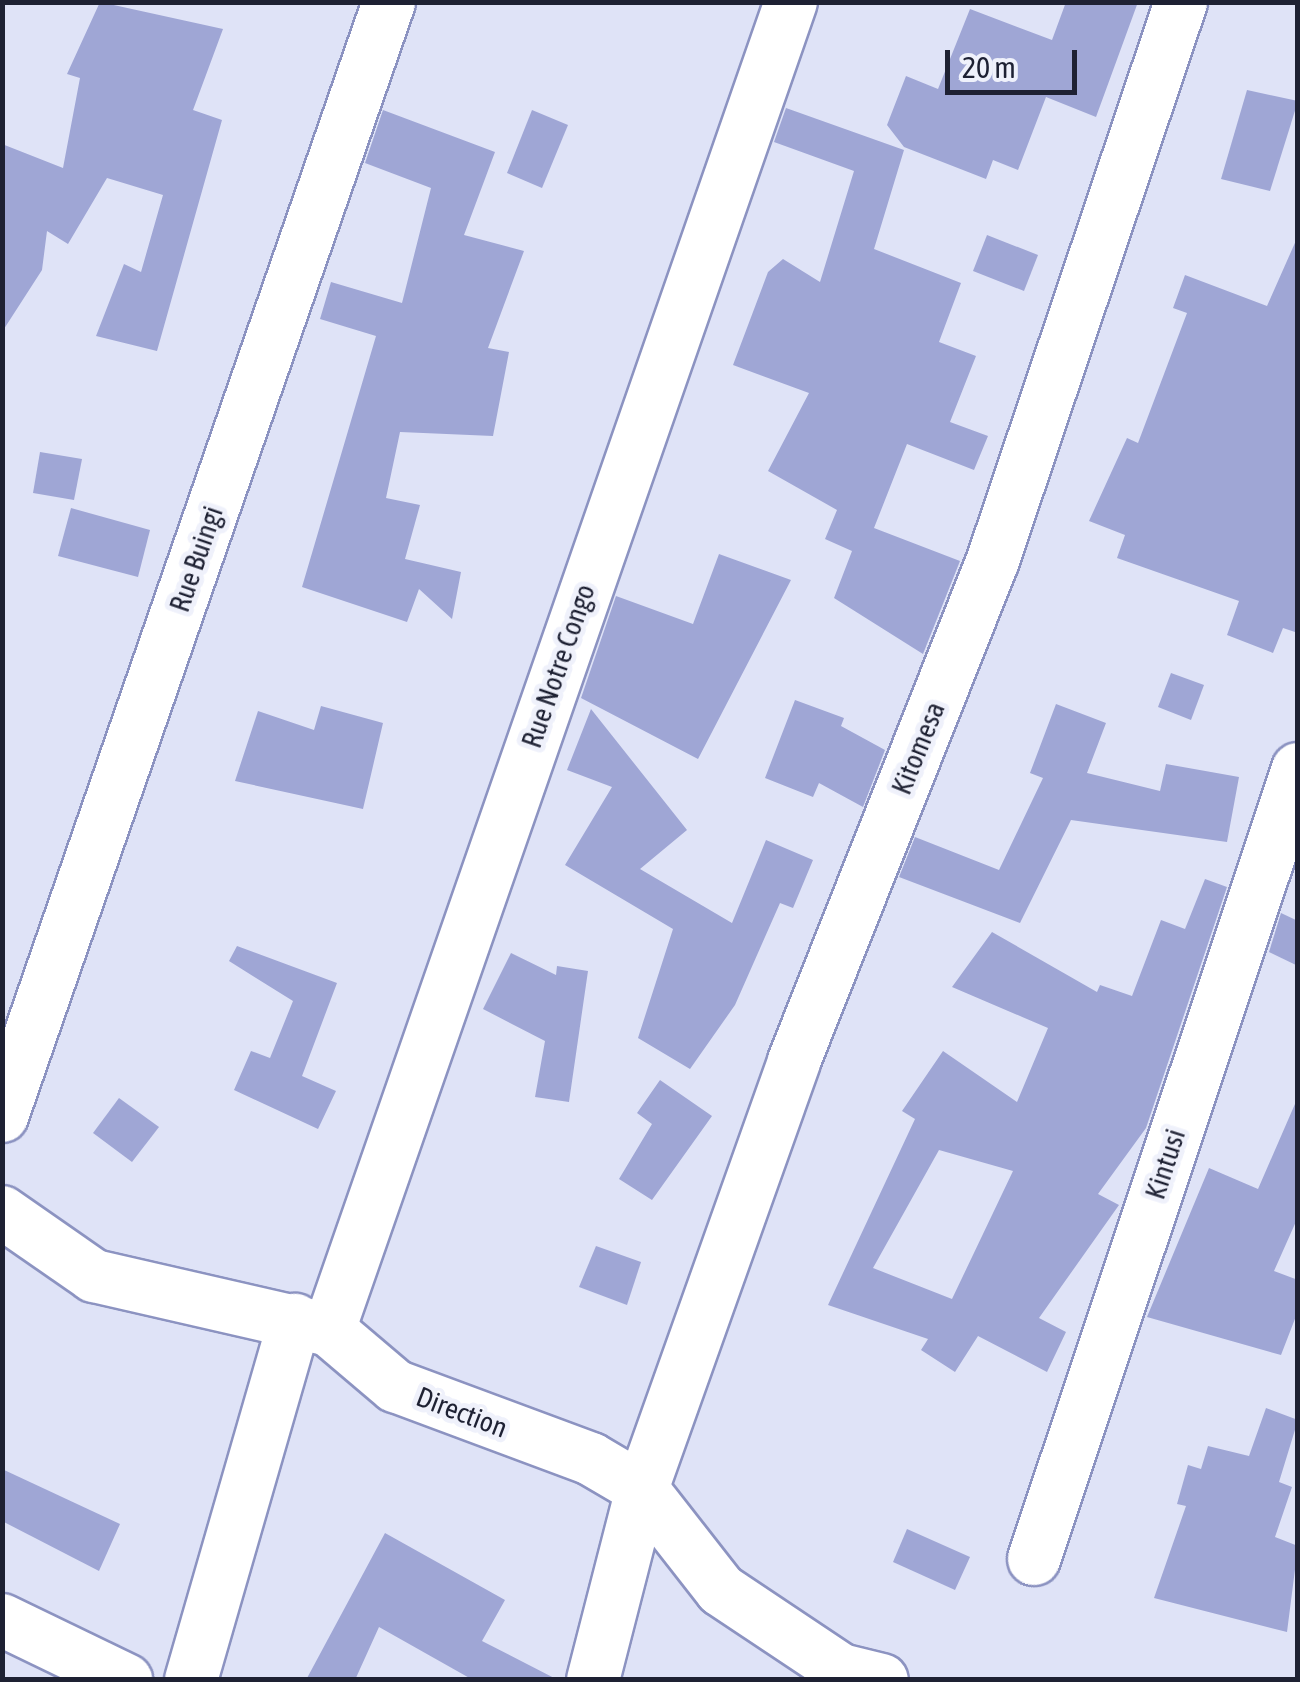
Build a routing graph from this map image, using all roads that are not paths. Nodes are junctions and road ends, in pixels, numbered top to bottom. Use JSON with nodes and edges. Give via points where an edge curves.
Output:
{"nodes":[{"id":1,"x":389,"y":2,"type":"edge"},
{"id":2,"x":791,"y":2,"type":"edge"},
{"id":3,"x":1181,"y":2,"type":"edge"},
{"id":4,"x":1298,"y":769,"type":"edge"},
{"id":5,"x":2,"y":1116,"type":"edge"},
{"id":6,"x":2,"y":1212,"type":"edge"},
{"id":7,"x":312,"y":1325,"type":"junction"},
{"id":8,"x":642,"y":1490,"type":"junction"},
{"id":9,"x":1034,"y":1559,"type":"dead end"},
{"id":10,"x":2,"y":1620,"type":"edge"},
{"id":11,"x":126,"y":1680,"type":"edge"},
{"id":12,"x":191,"y":1680,"type":"edge"},
{"id":13,"x":593,"y":1680,"type":"edge"},
{"id":14,"x":882,"y":1680,"type":"edge"}],
"edges":[{"from":1,"to":5,"type":"street","name":"Rue Buingi"},
{"from":2,"to":7,"type":"street","name":"Rue Notre Congo"},
{"from":3,"to":8,"type":"street","name":"Kitomesa","via":[[994,560],[794,1061]]},
{"from":4,"to":9,"type":"street","name":"Kintusi"},
{"from":6,"to":7,"type":"street","name":"Direction","via":[[94,1276]]},
{"from":7,"to":8,"type":"street","name":"Direction","via":[[395,1386],[591,1459]]},
{"from":7,"to":12,"type":"street","name":"Rue Notre Congo"},
{"from":8,"to":13,"type":"street","name":"Kitomesa"},
{"from":8,"to":14,"type":"street","name":"Direction","via":[[721,1590],[841,1670]]},
{"from":10,"to":11,"type":"street"}]}
